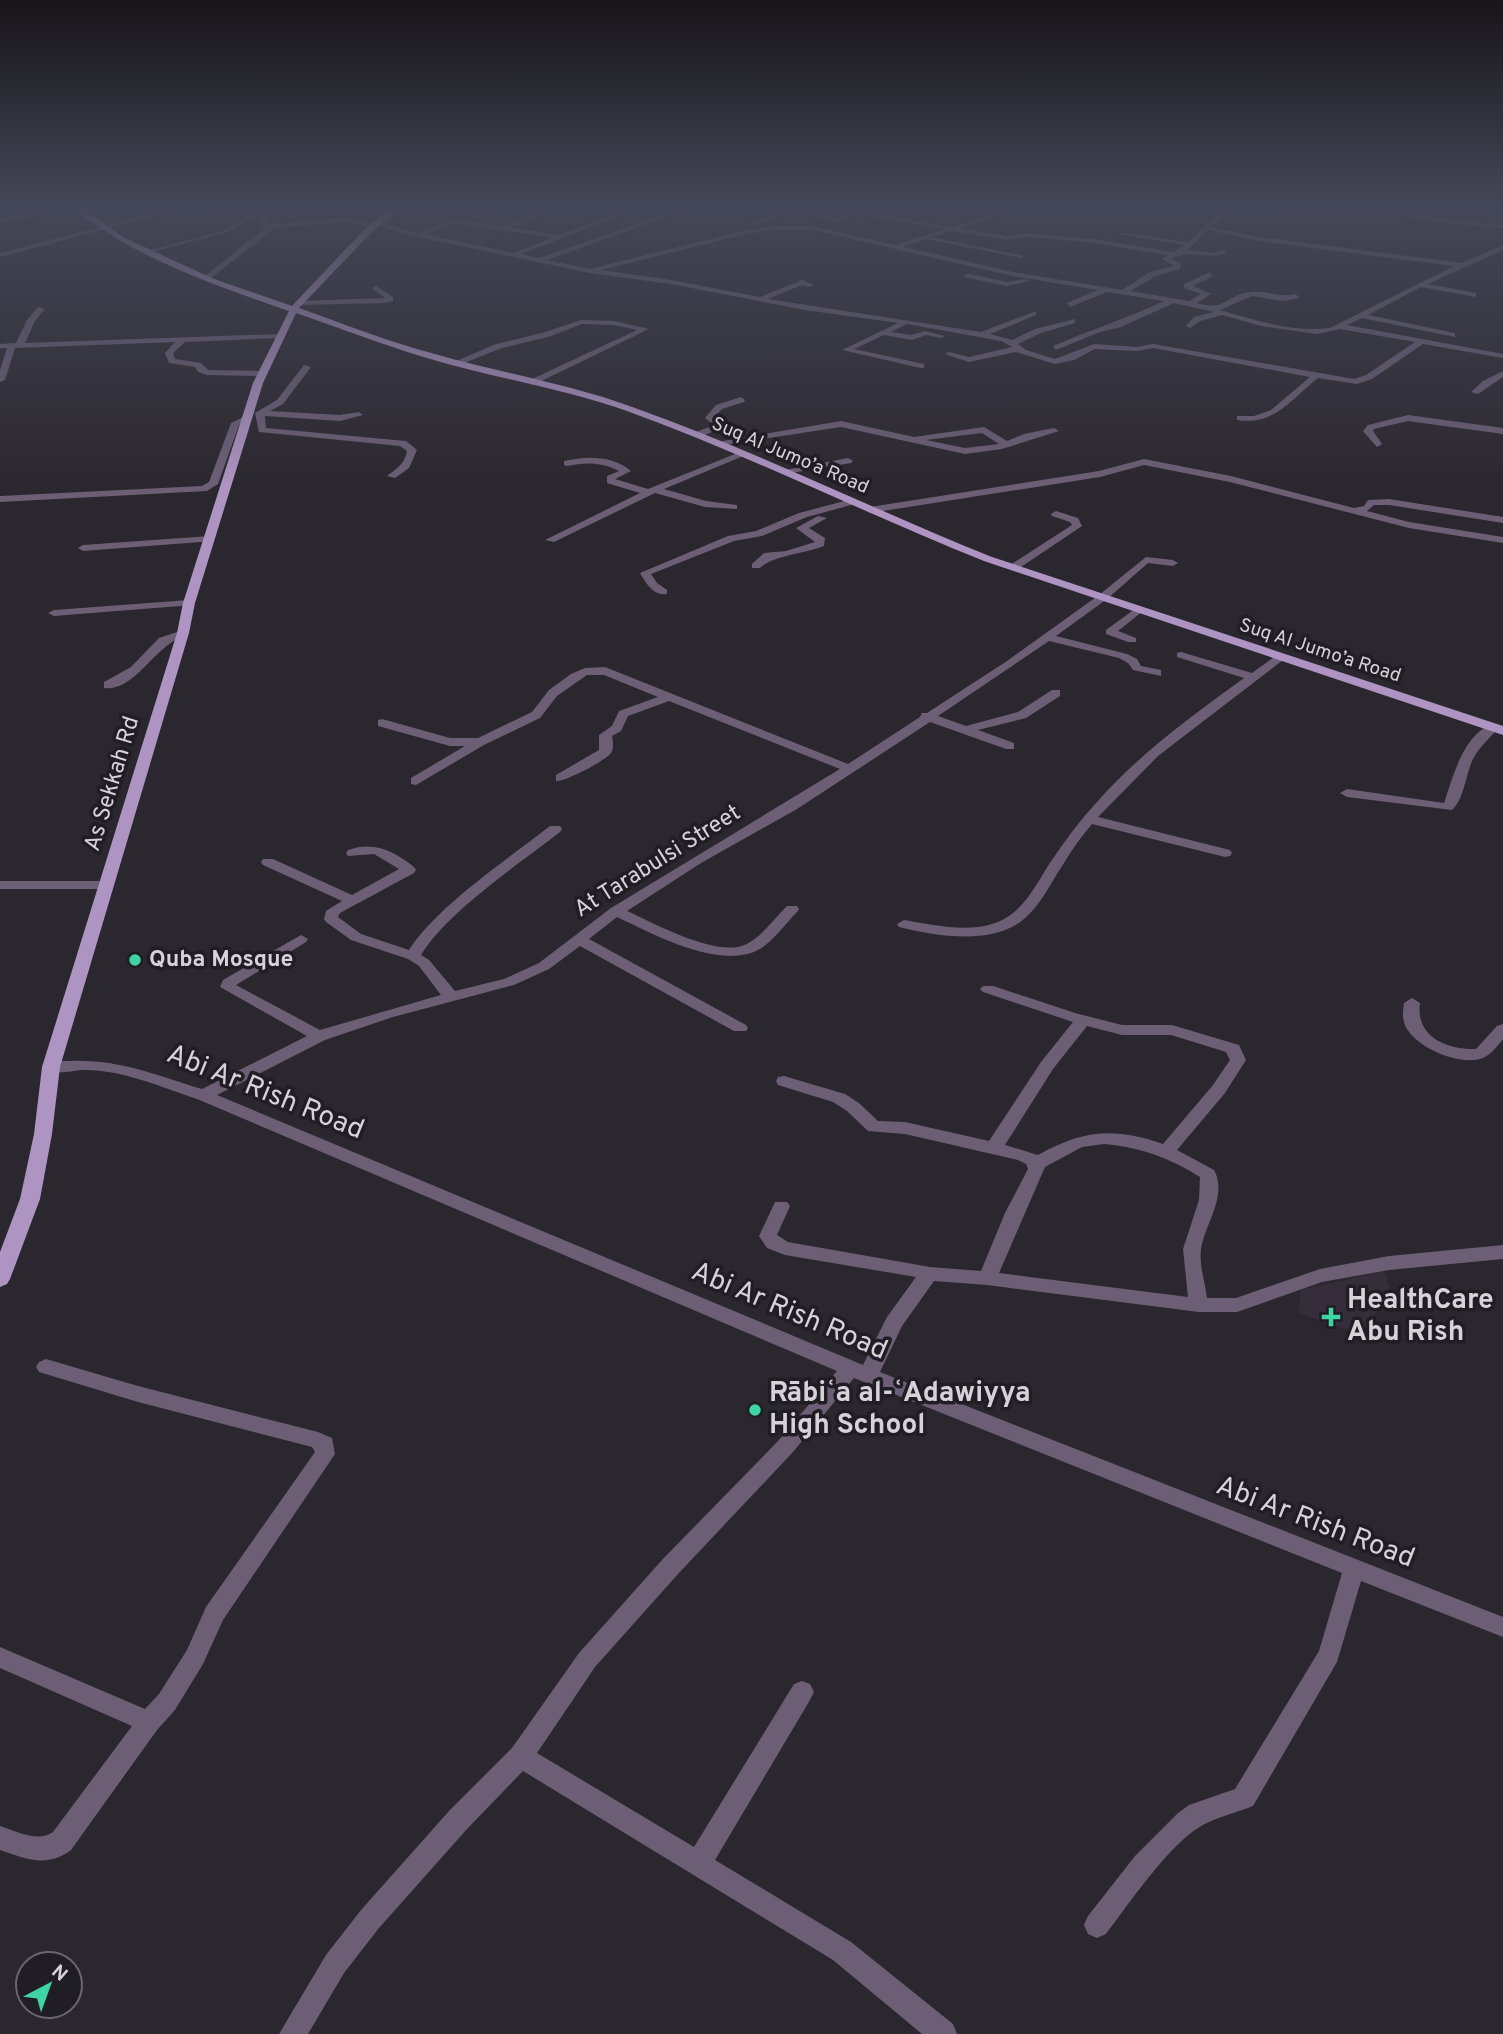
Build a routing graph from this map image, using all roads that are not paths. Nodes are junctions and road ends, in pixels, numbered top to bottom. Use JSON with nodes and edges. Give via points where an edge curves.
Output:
{"nodes":[{"id":1,"x":270,"y":298,"type":"edge"},
{"id":2,"x":305,"y":298,"type":"edge"},
{"id":3,"x":389,"y":298,"type":"edge"},
{"id":4,"x":755,"y":298,"type":"edge"},
{"id":5,"x":1086,"y":298,"type":"edge"},
{"id":6,"x":1162,"y":298,"type":"edge"},
{"id":7,"x":1200,"y":298,"type":"edge"},
{"id":8,"x":1244,"y":298,"type":"edge"},
{"id":9,"x":1394,"y":298,"type":"edge"},
{"id":10,"x":761,"y":299,"type":"joint"},
{"id":11,"x":1173,"y":300,"type":"junction"},
{"id":12,"x":1191,"y":303,"type":"junction"},
{"id":13,"x":1070,"y":305,"type":"dead end"},
{"id":14,"x":297,"y":306,"type":"junction"},
{"id":15,"x":41,"y":309,"type":"dead end"},
{"id":16,"x":1219,"y":311,"type":"junction"},
{"id":17,"x":1034,"y":313,"type":"dead end"},
{"id":18,"x":1359,"y":315,"type":"junction"},
{"id":19,"x":1072,"y":321,"type":"dead end"},
{"id":20,"x":907,"y":323,"type":"junction"},
{"id":21,"x":1190,"y":326,"type":"dead end"},
{"id":22,"x":1337,"y":326,"type":"junction"},
{"id":23,"x":966,"y":331,"type":"junction"},
{"id":24,"x":883,"y":333,"type":"junction"},
{"id":25,"x":983,"y":334,"type":"junction"},
{"id":26,"x":1452,"y":335,"type":"dead end"},
{"id":27,"x":280,"y":336,"type":"junction"},
{"id":28,"x":184,"y":338,"type":"junction"},
{"id":29,"x":1424,"y":340,"type":"junction"},
{"id":30,"x":1013,"y":343,"type":"junction"},
{"id":31,"x":0,"y":346,"type":"edge"},
{"id":32,"x":15,"y":346,"type":"junction"},
{"id":33,"x":1056,"y":348,"type":"dead end"},
{"id":34,"x":1021,"y":350,"type":"junction"},
{"id":35,"x":949,"y":354,"type":"dead end"},
{"id":36,"x":1503,"y":356,"type":"edge"},
{"id":37,"x":456,"y":363,"type":"junction"},
{"id":38,"x":921,"y":366,"type":"dead end"},
{"id":39,"x":307,"y":367,"type":"dead end"},
{"id":40,"x":262,"y":373,"type":"junction"},
{"id":41,"x":1503,"y":374,"type":"edge"},
{"id":42,"x":1316,"y":376,"type":"junction"},
{"id":43,"x":1,"y":380,"type":"edge"},
{"id":44,"x":533,"y":382,"type":"junction"},
{"id":45,"x":1475,"y":392,"type":"dead end"},
{"id":46,"x":741,"y":400,"type":"dead end"},
{"id":47,"x":253,"y":414,"type":"junction"},
{"id":48,"x":359,"y":415,"type":"dead end"},
{"id":49,"x":1240,"y":418,"type":"dead end"},
{"id":50,"x":1054,"y":431,"type":"dead end"},
{"id":51,"x":1503,"y":431,"type":"edge"},
{"id":52,"x":697,"y":435,"type":"junction"},
{"id":53,"x":912,"y":439,"type":"junction"},
{"id":54,"x":716,"y":443,"type":"junction"},
{"id":55,"x":1006,"y":444,"type":"junction"},
{"id":56,"x":1377,"y":444,"type":"dead end"},
{"id":57,"x":743,"y":454,"type":"junction"},
{"id":58,"x":848,"y":461,"type":"dead end"},
{"id":59,"x":567,"y":463,"type":"dead end"},
{"id":60,"x":785,"y":471,"type":"junction"},
{"id":61,"x":392,"y":476,"type":"dead end"},
{"id":62,"x":652,"y":491,"type":"junction"},
{"id":63,"x":0,"y":499,"type":"edge"},
{"id":64,"x":852,"y":502,"type":"junction"},
{"id":65,"x":734,"y":507,"type":"dead end"},
{"id":66,"x":870,"y":510,"type":"junction"},
{"id":67,"x":1357,"y":510,"type":"junction"},
{"id":68,"x":822,"y":512,"type":"junction"},
{"id":69,"x":1056,"y":514,"type":"dead end"},
{"id":70,"x":1503,"y":520,"type":"edge"},
{"id":71,"x":210,"y":539,"type":"junction"},
{"id":72,"x":550,"y":540,"type":"dead end"},
{"id":73,"x":1503,"y":540,"type":"edge"},
{"id":74,"x":83,"y":548,"type":"dead end"},
{"id":75,"x":1173,"y":563,"type":"dead end"},
{"id":76,"x":756,"y":566,"type":"dead end"},
{"id":77,"x":1014,"y":567,"type":"junction"},
{"id":78,"x":663,"y":592,"type":"dead end"},
{"id":79,"x":1103,"y":597,"type":"junction"},
{"id":80,"x":189,"y":603,"type":"junction"},
{"id":81,"x":1139,"y":609,"type":"junction"},
{"id":82,"x":54,"y":613,"type":"dead end"},
{"id":83,"x":183,"y":634,"type":"junction"},
{"id":84,"x":1045,"y":637,"type":"junction"},
{"id":85,"x":1132,"y":640,"type":"dead end"},
{"id":86,"x":1181,"y":655,"type":"dead end"},
{"id":87,"x":1280,"y":657,"type":"junction"},
{"id":88,"x":1157,"y":673,"type":"dead end"},
{"id":89,"x":1253,"y":677,"type":"junction"},
{"id":90,"x":108,"y":685,"type":"dead end"},
{"id":91,"x":1056,"y":693,"type":"dead end"},
{"id":92,"x":668,"y":697,"type":"junction"},
{"id":93,"x":926,"y":716,"type":"junction"},
{"id":94,"x":382,"y":723,"type":"dead end"},
{"id":95,"x":1498,"y":729,"type":"edge"},
{"id":96,"x":966,"y":731,"type":"junction"},
{"id":97,"x":480,"y":742,"type":"junction"},
{"id":98,"x":1010,"y":746,"type":"dead end"},
{"id":99,"x":848,"y":768,"type":"junction"},
{"id":100,"x":561,"y":778,"type":"dead end"},
{"id":101,"x":416,"y":781,"type":"dead end"},
{"id":102,"x":1347,"y":793,"type":"dead end"},
{"id":103,"x":1089,"y":819,"type":"junction"},
{"id":104,"x":555,"y":829,"type":"dead end"},
{"id":105,"x":353,"y":853,"type":"dead end"},
{"id":106,"x":1225,"y":853,"type":"dead end"},
{"id":107,"x":268,"y":862,"type":"dead end"},
{"id":108,"x":0,"y":885,"type":"edge"},
{"id":109,"x":106,"y":885,"type":"junction"},
{"id":110,"x":352,"y":900,"type":"junction"},
{"id":111,"x":792,"y":909,"type":"dead end"},
{"id":112,"x":616,"y":911,"type":"junction"},
{"id":113,"x":904,"y":924,"type":"dead end"},
{"id":114,"x":300,"y":939,"type":"dead end"},
{"id":115,"x":578,"y":939,"type":"junction"},
{"id":116,"x":413,"y":956,"type":"junction"},
{"id":117,"x":988,"y":989,"type":"dead end"},
{"id":118,"x":451,"y":997,"type":"junction"},
{"id":119,"x":1412,"y":1003,"type":"dead end"},
{"id":120,"x":1084,"y":1020,"type":"junction"},
{"id":121,"x":740,"y":1028,"type":"dead end"},
{"id":122,"x":1503,"y":1029,"type":"edge"},
{"id":123,"x":319,"y":1037,"type":"junction"},
{"id":124,"x":51,"y":1067,"type":"junction"},
{"id":125,"x":784,"y":1082,"type":"dead end"},
{"id":126,"x":203,"y":1096,"type":"junction"},
{"id":127,"x":995,"y":1148,"type":"junction"},
{"id":128,"x":1165,"y":1153,"type":"junction"},
{"id":129,"x":1036,"y":1164,"type":"junction"},
{"id":130,"x":781,"y":1206,"type":"dead end"},
{"id":131,"x":1503,"y":1252,"type":"edge"},
{"id":132,"x":930,"y":1274,"type":"junction"},
{"id":133,"x":987,"y":1278,"type":"junction"},
{"id":134,"x":0,"y":1279,"type":"edge"},
{"id":135,"x":1199,"y":1305,"type":"junction"},
{"id":136,"x":46,"y":1367,"type":"dead end"},
{"id":137,"x":860,"y":1373,"type":"junction"},
{"id":138,"x":1354,"y":1568,"type":"junction"},
{"id":139,"x":1503,"y":1628,"type":"edge"},
{"id":140,"x":0,"y":1657,"type":"edge"},
{"id":141,"x":803,"y":1692,"type":"dead end"},
{"id":142,"x":149,"y":1722,"type":"junction"},
{"id":143,"x":521,"y":1756,"type":"junction"},
{"id":144,"x":0,"y":1838,"type":"edge"},
{"id":145,"x":699,"y":1863,"type":"junction"},
{"id":146,"x":1097,"y":1925,"type":"dead end"},
{"id":147,"x":293,"y":2034,"type":"edge"},
{"id":148,"x":943,"y":2034,"type":"edge"}],
"edges":[{"from":1,"to":14,"type":"main road","name":"Suq Al Jumo’a Road"},
{"from":2,"to":14,"type":"main road","name":"As Sekkah Rd"},
{"from":3,"to":14,"type":"street","via":[[385,302]]},
{"from":4,"to":10,"type":"street"},
{"from":5,"to":13,"type":"street"},
{"from":6,"to":11,"type":"street"},
{"from":7,"to":12,"type":"street"},
{"from":8,"to":16,"type":"street"},
{"from":9,"to":18,"type":"street"},
{"from":10,"to":20,"type":"street"},
{"from":11,"to":12,"type":"street"},
{"from":11,"to":33,"type":"street"},
{"from":12,"to":16,"type":"street"},
{"from":14,"to":27,"type":"main road","name":"As Sekkah Rd"},
{"from":14,"to":37,"type":"main road","name":"Suq Al Jumo’a Road"},
{"from":15,"to":32,"type":"street"},
{"from":16,"to":21,"type":"street"},
{"from":16,"to":22,"type":"street","via":[[1251,322],[1307,331]]},
{"from":17,"to":25,"type":"street"},
{"from":18,"to":22,"type":"street"},
{"from":18,"to":26,"type":"street"},
{"from":19,"to":30,"type":"street"},
{"from":20,"to":23,"type":"street"},
{"from":20,"to":24,"type":"street"},
{"from":22,"to":29,"type":"street"},
{"from":23,"to":24,"type":"street","via":[[952,337],[925,333],[912,338]]},
{"from":23,"to":25,"type":"street"},
{"from":24,"to":38,"type":"street","via":[[846,349]]},
{"from":25,"to":30,"type":"street"},
{"from":27,"to":28,"type":"street"},
{"from":27,"to":40,"type":"main road","name":"As Sekkah Rd"},
{"from":28,"to":32,"type":"street"},
{"from":28,"to":40,"type":"street","via":[[169,354],[172,361],[198,365],[206,372]]},
{"from":29,"to":36,"type":"street"},
{"from":29,"to":42,"type":"street","via":[[1363,380]]},
{"from":30,"to":34,"type":"street"},
{"from":31,"to":32,"type":"street"},
{"from":32,"to":43,"type":"street"},
{"from":34,"to":35,"type":"street","via":[[969,359]]},
{"from":34,"to":42,"type":"street","via":[[1055,362],[1094,345],[1153,346]]},
{"from":37,"to":44,"type":"main road","name":"Suq Al Jumo’a Road"},
{"from":37,"to":44,"type":"street","via":[[581,322],[645,329]]},
{"from":39,"to":47,"type":"street","via":[[280,402]]},
{"from":40,"to":47,"type":"main road","name":"As Sekkah Rd"},
{"from":41,"to":45,"type":"street"},
{"from":42,"to":49,"type":"street","via":[[1275,414]]},
{"from":44,"to":52,"type":"main road","name":"Suq Al Jumo’a Road","via":[[596,398]]},
{"from":46,"to":52,"type":"street","via":[[719,407],[709,418],[721,425]]},
{"from":47,"to":48,"type":"street"},
{"from":47,"to":61,"type":"street","via":[[267,432],[403,443],[412,450],[411,459],[403,471]]},
{"from":47,"to":63,"type":"street","via":[[235,423],[213,484],[204,489]]},
{"from":47,"to":71,"type":"main road","name":"As Sekkah Rd"},
{"from":50,"to":55,"type":"street"},
{"from":51,"to":56,"type":"street","via":[[1401,418],[1371,427],[1368,431]]},
{"from":52,"to":54,"type":"main road","name":"Suq Al Jumo’a Road"},
{"from":53,"to":54,"type":"street","via":[[834,424]]},
{"from":53,"to":55,"type":"street","via":[[960,451]]},
{"from":53,"to":55,"type":"street","via":[[984,430]]},
{"from":54,"to":57,"type":"main road","name":"Suq Al Jumo’a Road"},
{"from":57,"to":60,"type":"main road","name":"Suq Al Jumo’a Road"},
{"from":57,"to":62,"type":"street"},
{"from":58,"to":60,"type":"street"},
{"from":59,"to":62,"type":"street","via":[[593,460],[618,466],[626,471],[610,481]]},
{"from":60,"to":64,"type":"main road","name":"Suq Al Jumo’a Road"},
{"from":62,"to":65,"type":"street"},
{"from":62,"to":72,"type":"street"},
{"from":64,"to":66,"type":"main road","name":"Suq Al Jumo’a Road"},
{"from":64,"to":68,"type":"street"},
{"from":66,"to":67,"type":"street","via":[[1144,463],[1203,472]]},
{"from":66,"to":77,"type":"main road","name":"Suq Al Jumo’a Road"},
{"from":67,"to":70,"type":"street","via":[[1371,502],[1389,502]]},
{"from":67,"to":73,"type":"street"},
{"from":68,"to":76,"type":"street","via":[[824,517],[801,528],[821,540],[820,544],[790,554],[768,555]]},
{"from":68,"to":78,"type":"street","via":[[732,538],[645,573]]},
{"from":69,"to":77,"type":"street","via":[[1074,520],[1075,528]]},
{"from":71,"to":74,"type":"street"},
{"from":71,"to":80,"type":"main road","name":"As Sekkah Rd"},
{"from":75,"to":79,"type":"street","name":"At Tarabulsi Street","via":[[1146,560]]},
{"from":77,"to":79,"type":"main road","name":"Suq Al Jumo’a Road"},
{"from":79,"to":81,"type":"main road","name":"Suq Al Jumo’a Road"},
{"from":79,"to":84,"type":"street","name":"At Tarabulsi Street"},
{"from":80,"to":82,"type":"street"},
{"from":80,"to":83,"type":"main road","name":"As Sekkah Rd"},
{"from":81,"to":85,"type":"street","via":[[1110,632]]},
{"from":81,"to":87,"type":"main road","name":"Suq Al Jumo’a Road"},
{"from":83,"to":90,"type":"street","via":[[170,635],[137,668]]},
{"from":83,"to":109,"type":"main road","name":"As Sekkah Rd"},
{"from":84,"to":88,"type":"street","via":[[1123,656],[1137,668]]},
{"from":84,"to":93,"type":"street","name":"At Tarabulsi Street"},
{"from":86,"to":89,"type":"street"},
{"from":87,"to":89,"type":"street"},
{"from":87,"to":95,"type":"main road","name":"Suq Al Jumo’a Road"},
{"from":89,"to":103,"type":"street","via":[[1169,738]]},
{"from":91,"to":96,"type":"street","via":[[1022,715]]},
{"from":92,"to":97,"type":"street","via":[[613,672],[585,672],[562,685],[536,715]]},
{"from":92,"to":99,"type":"street"},
{"from":92,"to":100,"type":"street","via":[[623,714],[617,729],[605,735],[605,752]]},
{"from":93,"to":96,"type":"street"},
{"from":93,"to":99,"type":"street","name":"At Tarabulsi Street"},
{"from":94,"to":97,"type":"street","via":[[450,742]]},
{"from":95,"to":102,"type":"street","via":[[1473,746],[1447,807]]},
{"from":96,"to":98,"type":"street"},
{"from":97,"to":101,"type":"street"},
{"from":99,"to":112,"type":"street","name":"At Tarabulsi Street"},
{"from":103,"to":106,"type":"street"},
{"from":103,"to":113,"type":"street","via":[[1038,891],[1008,924],[960,932]]},
{"from":104,"to":116,"type":"street","via":[[464,900]]},
{"from":105,"to":110,"type":"street","via":[[376,849],[409,870]]},
{"from":107,"to":110,"type":"street"},
{"from":108,"to":109,"type":"street"},
{"from":109,"to":124,"type":"main road","name":"As Sekkah Rd"},
{"from":110,"to":116,"type":"street","via":[[331,914],[331,919],[356,937]]},
{"from":111,"to":112,"type":"street","via":[[753,947],[734,953],[695,944]]},
{"from":112,"to":115,"type":"street","name":"At Tarabulsi Street"},
{"from":114,"to":123,"type":"street","via":[[228,987]]},
{"from":115,"to":118,"type":"street","name":"At Tarabulsi Street","via":[[544,967],[509,982]]},
{"from":115,"to":121,"type":"street"},
{"from":116,"to":118,"type":"street"},
{"from":117,"to":120,"type":"street"},
{"from":118,"to":123,"type":"street","name":"At Tarabulsi Street"},
{"from":119,"to":122,"type":"street","via":[[1410,1023],[1421,1038],[1467,1055],[1480,1054]]},
{"from":120,"to":127,"type":"street","via":[[1045,1067]]},
{"from":120,"to":128,"type":"street","via":[[1122,1030],[1172,1030],[1224,1045],[1238,1054],[1219,1089]]},
{"from":123,"to":126,"type":"street","name":"At Tarabulsi Street"},
{"from":124,"to":126,"type":"street","name":"Abi Ar Rish Road","via":[[117,1068]]},
{"from":124,"to":134,"type":"main road","name":"As Sekkah Rd","via":[[30,1199]]},
{"from":125,"to":127,"type":"street","via":[[839,1098],[874,1127],[905,1128]]},
{"from":126,"to":137,"type":"street","name":"Abi Ar Rish Road"},
{"from":127,"to":129,"type":"street","via":[[1023,1155]]},
{"from":128,"to":129,"type":"street","via":[[1122,1140],[1089,1139]]},
{"from":128,"to":135,"type":"street","via":[[1198,1167],[1211,1180],[1192,1251]]},
{"from":129,"to":133,"type":"street"},
{"from":130,"to":132,"type":"street","via":[[768,1236],[773,1243]]},
{"from":131,"to":135,"type":"street","via":[[1389,1263],[1320,1276],[1237,1305]]},
{"from":132,"to":133,"type":"street"},
{"from":132,"to":137,"type":"street"},
{"from":133,"to":135,"type":"street"},
{"from":136,"to":142,"type":"street","via":[[325,1444],[318,1466],[219,1606],[188,1668]]},
{"from":137,"to":138,"type":"street","name":"Abi Ar Rish Road"},
{"from":137,"to":143,"type":"street","via":[[670,1567],[587,1660]]},
{"from":138,"to":139,"type":"street","name":"Abi Ar Rish Road"},
{"from":138,"to":146,"type":"street","via":[[1329,1655],[1244,1798],[1196,1815],[1162,1847]]},
{"from":140,"to":142,"type":"street"},
{"from":141,"to":145,"type":"street"},
{"from":142,"to":144,"type":"street","via":[[54,1849],[46,1851]]},
{"from":143,"to":145,"type":"street"},
{"from":143,"to":147,"type":"street","via":[[370,1919],[335,1964]]},
{"from":145,"to":148,"type":"street","via":[[842,1951]]}]}
